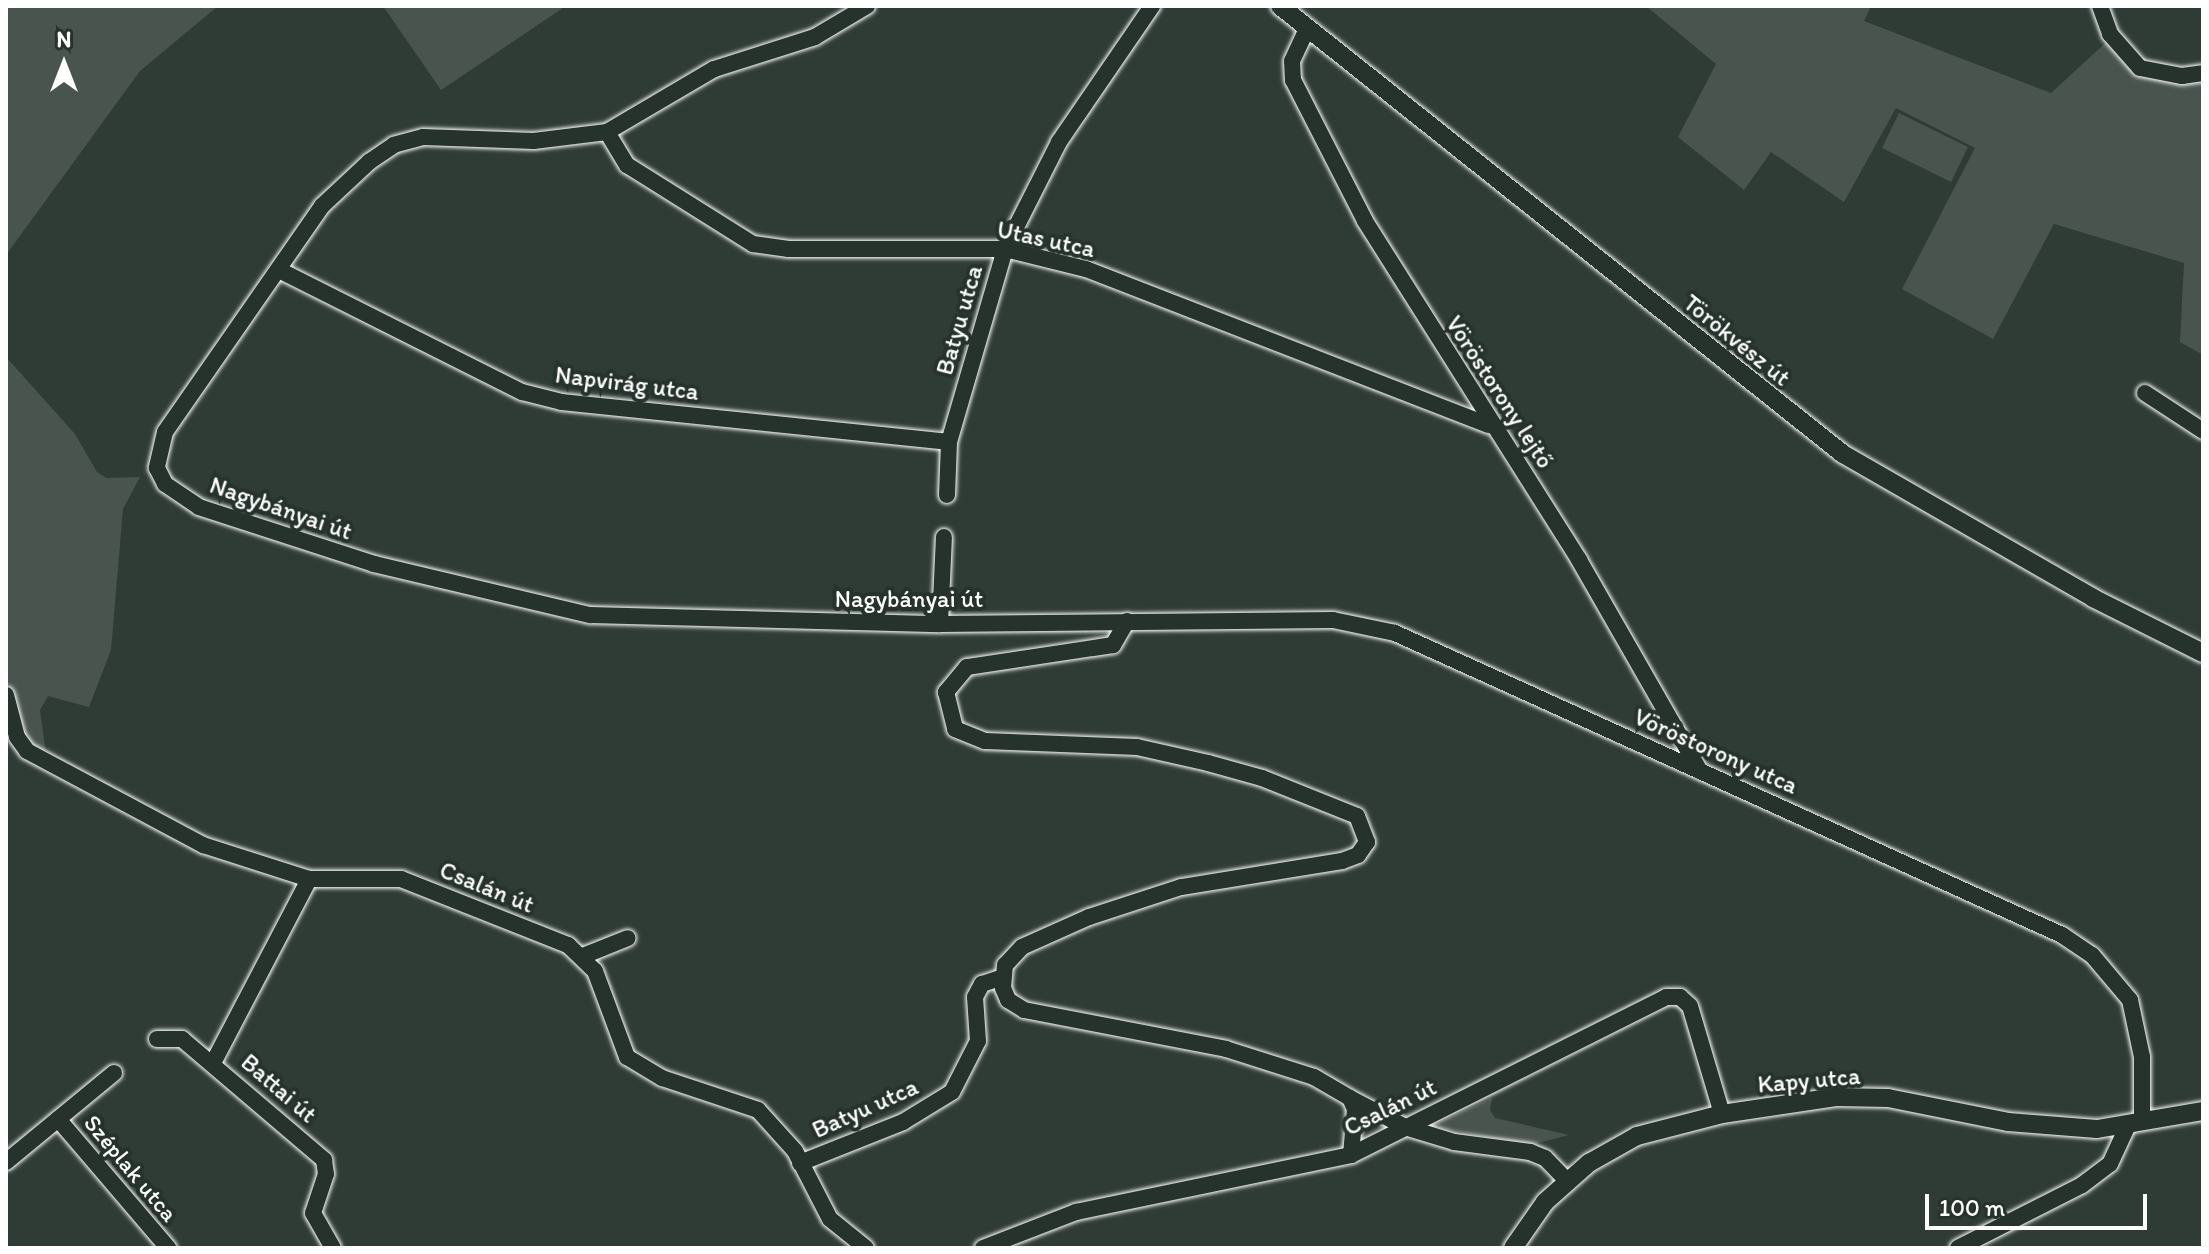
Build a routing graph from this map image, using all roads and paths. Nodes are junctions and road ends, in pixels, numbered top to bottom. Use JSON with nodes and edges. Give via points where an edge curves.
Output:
{"nodes":[{"id":1,"x":867,"y":6,"type":"edge"},
{"id":2,"x":1152,"y":6,"type":"edge"},
{"id":3,"x":1280,"y":6,"type":"edge"},
{"id":4,"x":2100,"y":6,"type":"edge"},
{"id":5,"x":1306,"y":31,"type":"junction"},
{"id":6,"x":2203,"y":73,"type":"edge"},
{"id":7,"x":607,"y":132,"type":"junction"},
{"id":8,"x":1005,"y":249,"type":"junction"},
{"id":9,"x":279,"y":270,"type":"junction"},
{"id":10,"x":2145,"y":393,"type":"dead end"},
{"id":11,"x":1489,"y":425,"type":"junction"},
{"id":12,"x":2203,"y":431,"type":"edge"},
{"id":13,"x":949,"y":442,"type":"junction"},
{"id":14,"x":947,"y":495,"type":"dead end"},
{"id":15,"x":944,"y":537,"type":"dead end"},
{"id":16,"x":1127,"y":621,"type":"junction"},
{"id":17,"x":940,"y":624,"type":"junction"},
{"id":18,"x":2203,"y":653,"type":"edge"},
{"id":19,"x":6,"y":695,"type":"edge"},
{"id":20,"x":1700,"y":771,"type":"junction"},
{"id":21,"x":309,"y":879,"type":"junction"},
{"id":22,"x":628,"y":938,"type":"dead end"},
{"id":23,"x":583,"y":956,"type":"junction"},
{"id":24,"x":1003,"y":977,"type":"junction"},
{"id":25,"x":157,"y":1039,"type":"dead end"},
{"id":26,"x":213,"y":1063,"type":"junction"},
{"id":27,"x":114,"y":1073,"type":"dead end"},
{"id":28,"x":1350,"y":1098,"type":"junction"},
{"id":29,"x":2203,"y":1111,"type":"edge"},
{"id":30,"x":1722,"y":1114,"type":"junction"},
{"id":31,"x":58,"y":1119,"type":"junction"},
{"id":32,"x":2135,"y":1124,"type":"junction"},
{"id":33,"x":1405,"y":1127,"type":"junction"},
{"id":34,"x":1351,"y":1155,"type":"junction"},
{"id":35,"x":6,"y":1162,"type":"edge"},
{"id":36,"x":800,"y":1163,"type":"junction"},
{"id":37,"x":1567,"y":1181,"type":"junction"},
{"id":38,"x":168,"y":1248,"type":"edge"},
{"id":39,"x":333,"y":1248,"type":"edge"},
{"id":40,"x":866,"y":1248,"type":"edge"},
{"id":41,"x":983,"y":1248,"type":"edge"},
{"id":42,"x":1513,"y":1248,"type":"edge"},
{"id":43,"x":1958,"y":1248,"type":"edge"}],
"edges":[{"from":1,"to":7,"type":"street","name":"Nagybányai út","via":[[815,37],[714,69]]},
{"from":2,"to":8,"type":"street","name":"Batyu utca","via":[[1059,142]]},
{"from":3,"to":5,"type":"street","name":"Törökvész út"},
{"from":4,"to":6,"type":"street","via":[[2112,37],[2140,68],[2182,76]]},
{"from":5,"to":11,"type":"street","name":"Vöröstorony lejtő","via":[[1292,61],[1293,80],[1365,221]]},
{"from":5,"to":18,"type":"street","name":"Törökvész út","via":[[1843,454],[2093,598]]},
{"from":7,"to":8,"type":"street","name":"Utas utca","via":[[627,165],[753,244],[789,249]]},
{"from":7,"to":9,"type":"street","name":"Nagybányai út","via":[[534,141],[423,137],[394,145],[345,181]]},
{"from":8,"to":11,"type":"street","name":"Utas utca","via":[[1086,269]]},
{"from":8,"to":13,"type":"street","name":"Batyu utca"},
{"from":9,"to":13,"type":"street","name":"Napvirág utca","via":[[522,392],[562,402]]},
{"from":9,"to":17,"type":"street","name":"Nagybányai út","via":[[165,432],[157,468],[180,497],[374,564],[559,611],[626,619]]},
{"from":10,"to":12,"type":"street"},
{"from":11,"to":20,"type":"street","name":"Vöröstorony lejtő","via":[[1579,560]]},
{"from":13,"to":14,"type":"street","name":"Batyu utca"},
{"from":15,"to":17,"type":"street"},
{"from":16,"to":17,"type":"street","name":"Nagybányai út"},
{"from":16,"to":20,"type":"street","name":"Vöröstorony utca","via":[[1361,623],[1437,648]]},
{"from":16,"to":24,"type":"street","via":[[1113,645],[967,667],[946,692],[955,729],[985,741],[1137,747],[1208,763],[1357,816],[1367,842],[1358,855],[1342,861],[1195,884],[1089,917],[1022,947],[1005,965]]},
{"from":19,"to":21,"type":"street","name":"Csalán út","via":[[17,737],[27,751],[61,773],[203,845]]},
{"from":20,"to":32,"type":"street","name":"Vöröstorony utca","via":[[2007,906],[2092,955],[2130,1000],[2138,1023]]},
{"from":21,"to":23,"type":"street","name":"Csalán út","via":[[401,879],[556,940]]},
{"from":21,"to":26,"type":"street","name":"Battai út"},
{"from":22,"to":23,"type":"street"},
{"from":23,"to":36,"type":"street","via":[[595,971],[627,1057],[662,1078],[758,1110],[777,1127]]},
{"from":24,"to":28,"type":"street","via":[[1016,1008],[1226,1049],[1314,1077]]},
{"from":24,"to":36,"type":"street","name":"Batyu utca","via":[[982,984],[975,997],[978,1041],[952,1092],[903,1122]]},
{"from":25,"to":26,"type":"street","via":[[182,1039]]},
{"from":26,"to":39,"type":"street","name":"Battai út","via":[[324,1160],[326,1174],[313,1213]]},
{"from":27,"to":31,"type":"street"},
{"from":28,"to":33,"type":"street"},
{"from":28,"to":34,"type":"street","via":[[1357,1122]]},
{"from":29,"to":32,"type":"street","name":"Kapy utca"},
{"from":30,"to":32,"type":"street","name":"Kapy utca","via":[[1836,1097],[1888,1098],[2069,1129]]},
{"from":30,"to":33,"type":"street","name":"Csalán út","via":[[1690,1006],[1680,997],[1666,997]]},
{"from":30,"to":37,"type":"street","name":"Kapy utca","via":[[1637,1136]]},
{"from":31,"to":35,"type":"street"},
{"from":31,"to":38,"type":"street","name":"Széplak utca"},
{"from":32,"to":43,"type":"street","via":[[2110,1164],[2082,1185]]},
{"from":33,"to":34,"type":"street","name":"Csalán út"},
{"from":33,"to":37,"type":"street","via":[[1454,1142],[1530,1152],[1545,1158]]},
{"from":34,"to":41,"type":"street","name":"Csalán út","via":[[1076,1212]]},
{"from":36,"to":40,"type":"street","via":[[830,1219]]},
{"from":37,"to":42,"type":"street","name":"Kapy utca"}]}
